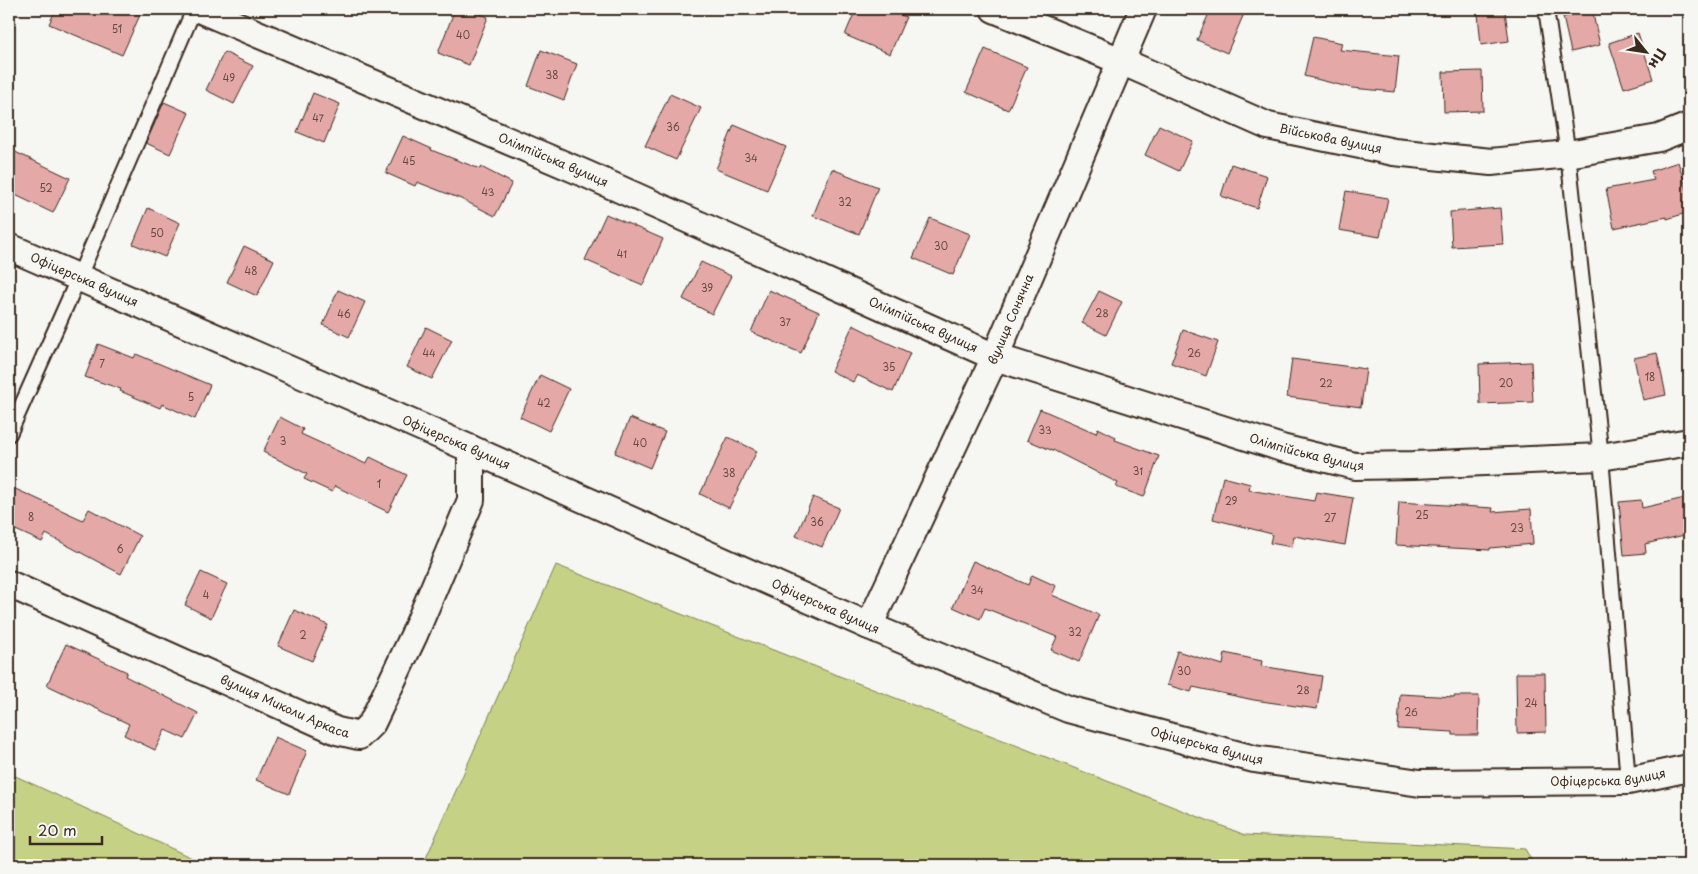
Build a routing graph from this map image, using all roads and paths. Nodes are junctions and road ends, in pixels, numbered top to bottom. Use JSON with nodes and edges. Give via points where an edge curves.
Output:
{"nodes":[{"id":1,"x":194,"y":9,"type":"edge"},
{"id":2,"x":200,"y":9,"type":"edge"},
{"id":3,"x":994,"y":9,"type":"edge"},
{"id":4,"x":1143,"y":9,"type":"edge"},
{"id":5,"x":1546,"y":9,"type":"edge"},
{"id":6,"x":1121,"y":61,"type":"junction"},
{"id":7,"x":1689,"y":126,"type":"edge"},
{"id":8,"x":1568,"y":154,"type":"junction"},
{"id":9,"x":9,"y":247,"type":"edge"},
{"id":10,"x":78,"y":279,"type":"junction"},
{"id":11,"x":995,"y":357,"type":"junction"},
{"id":12,"x":9,"y":434,"type":"edge"},
{"id":13,"x":1689,"y":442,"type":"edge"},
{"id":14,"x":471,"y":449,"type":"junction"},
{"id":15,"x":1601,"y":457,"type":"junction"},
{"id":16,"x":9,"y":584,"type":"edge"},
{"id":17,"x":870,"y":626,"type":"junction"},
{"id":18,"x":1689,"y":768,"type":"edge"},
{"id":19,"x":1628,"y":780,"type":"junction"}],
"edges":[{"from":1,"to":10,"type":"lane"},
{"from":2,"to":11,"type":"street","name":"Олімпійська вулиця","via":[[586,174]]},
{"from":3,"to":6,"type":"street","name":"Військова вулиця"},
{"from":4,"to":6,"type":"street","name":"вулиця Сонячна"},
{"from":5,"to":8,"type":"lane"},
{"from":6,"to":8,"type":"street","name":"Військова вулиця","via":[[1268,126],[1394,152],[1491,162]]},
{"from":6,"to":11,"type":"street","name":"вулиця Сонячна"},
{"from":7,"to":8,"type":"street","name":"Військова вулиця","via":[[1659,138]]},
{"from":8,"to":15,"type":"lane"},
{"from":9,"to":10,"type":"street","name":"Офіцерська вулиця"},
{"from":10,"to":12,"type":"lane"},
{"from":10,"to":14,"type":"street","name":"Офіцерська вулиця"},
{"from":11,"to":15,"type":"street","name":"Олімпійська вулиця","via":[[1282,448],[1355,466]]},
{"from":11,"to":17,"type":"street","name":"вулиця Сонячна"},
{"from":13,"to":15,"type":"street","name":"Олімпійська вулиця"},
{"from":14,"to":16,"type":"street","name":"вулиця Миколи Аркаса","via":[[471,500],[410,644],[372,723],[359,736],[337,731]]},
{"from":14,"to":17,"type":"street","name":"Офіцерська вулиця"},
{"from":15,"to":19,"type":"lane"},
{"from":17,"to":19,"type":"street","name":"Офіцерська вулиця","via":[[1068,708],[1254,759],[1420,783]]},
{"from":18,"to":19,"type":"street","name":"Офіцерська вулиця"}]}
